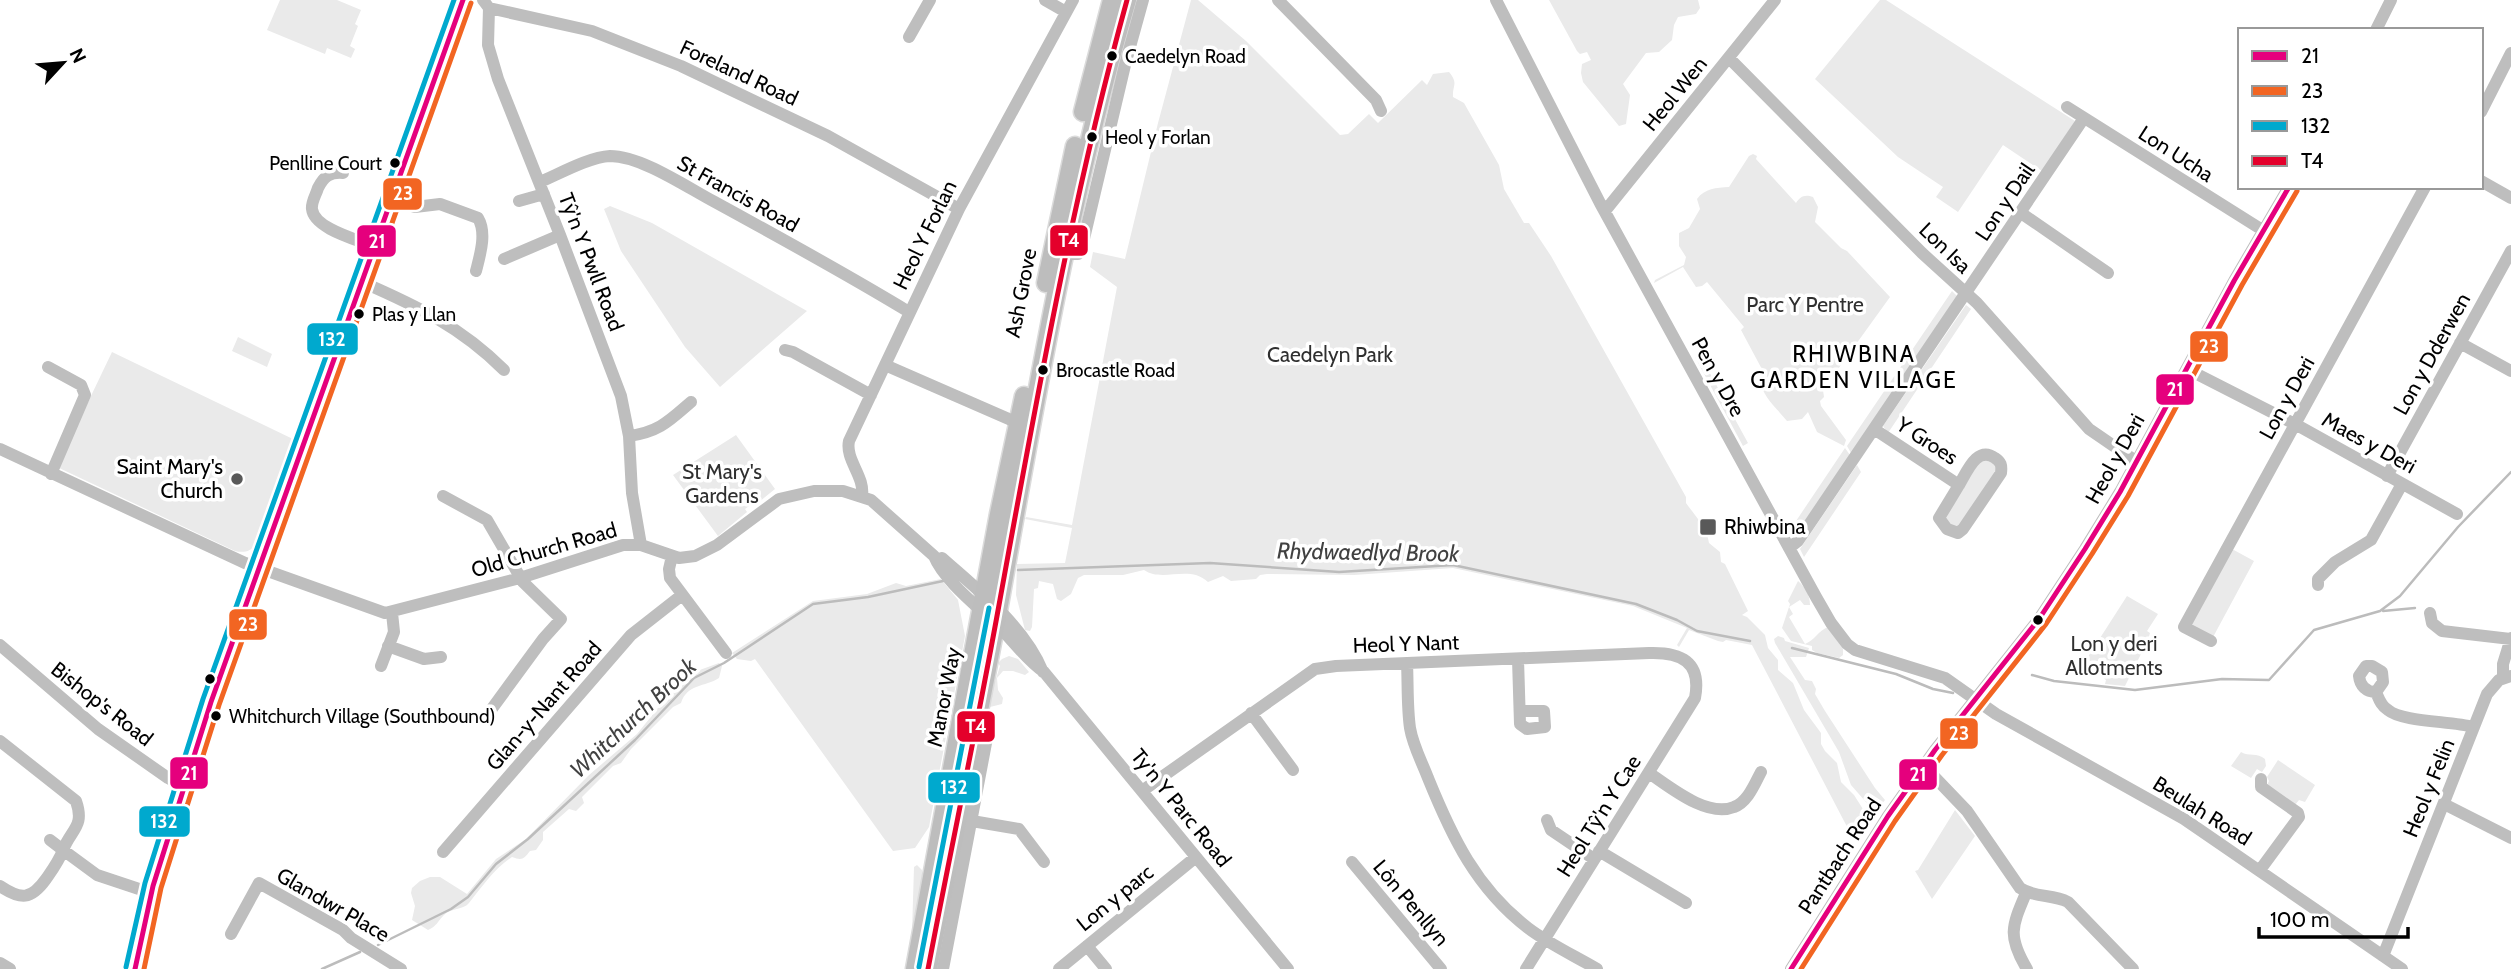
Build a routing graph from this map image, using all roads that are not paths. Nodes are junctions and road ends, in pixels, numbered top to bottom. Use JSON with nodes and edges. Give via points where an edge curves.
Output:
{"nodes":[{"id":1,"x":463,"y":0,"type":"edge"},
{"id":2,"x":929,"y":0,"type":"edge"},
{"id":3,"x":1045,"y":0,"type":"edge"},
{"id":4,"x":1073,"y":0,"type":"edge"},
{"id":5,"x":1112,"y":0,"type":"edge"},
{"id":6,"x":1127,"y":0,"type":"edge"},
{"id":7,"x":1143,"y":0,"type":"edge"},
{"id":8,"x":1278,"y":0,"type":"edge"},
{"id":9,"x":1496,"y":0,"type":"edge"},
{"id":10,"x":1775,"y":0,"type":"edge"},
{"id":11,"x":2391,"y":0,"type":"edge"},
{"id":12,"x":486,"y":4,"type":"edge"},
{"id":13,"x":1066,"y":12,"type":"junction"},
{"id":14,"x":2377,"y":28,"type":"edge"},
{"id":15,"x":909,"y":37,"type":"dead end"},
{"id":16,"x":2511,"y":53,"type":"edge"},
{"id":17,"x":1729,"y":58,"type":"junction"},
{"id":18,"x":2067,"y":107,"type":"dead end"},
{"id":19,"x":2483,"y":108,"type":"edge"},
{"id":20,"x":1381,"y":111,"type":"dead end"},
{"id":21,"x":2084,"y":118,"type":"junction"},
{"id":22,"x":344,"y":173,"type":"dead end"},
{"id":23,"x":2483,"y":182,"type":"edge"},
{"id":24,"x":542,"y":188,"type":"junction"},
{"id":25,"x":2289,"y":189,"type":"edge"},
{"id":26,"x":2424,"y":189,"type":"edge"},
{"id":27,"x":2511,"y":198,"type":"edge"},
{"id":28,"x":392,"y":200,"type":"junction"},
{"id":29,"x":519,"y":201,"type":"dead end"},
{"id":30,"x":959,"y":209,"type":"junction"},
{"id":31,"x":1605,"y":211,"type":"junction"},
{"id":32,"x":2021,"y":213,"type":"junction"},
{"id":33,"x":2264,"y":231,"type":"junction"},
{"id":34,"x":561,"y":235,"type":"junction"},
{"id":35,"x":375,"y":247,"type":"junction"},
{"id":36,"x":2511,"y":251,"type":"edge"},
{"id":37,"x":1065,"y":254,"type":"junction"},
{"id":38,"x":504,"y":259,"type":"dead end"},
{"id":39,"x":476,"y":271,"type":"dead end"},
{"id":40,"x":2108,"y":273,"type":"dead end"},
{"id":41,"x":362,"y":282,"type":"junction"},
{"id":42,"x":1966,"y":294,"type":"junction"},
{"id":43,"x":909,"y":312,"type":"junction"},
{"id":44,"x":2460,"y":343,"type":"junction"},
{"id":45,"x":785,"y":350,"type":"dead end"},
{"id":46,"x":885,"y":365,"type":"junction"},
{"id":47,"x":48,"y":367,"type":"dead end"},
{"id":48,"x":2187,"y":369,"type":"junction"},
{"id":49,"x":504,"y":370,"type":"dead end"},
{"id":50,"x":2511,"y":371,"type":"edge"},
{"id":51,"x":871,"y":395,"type":"junction"},
{"id":52,"x":691,"y":402,"type":"dead end"},
{"id":53,"x":1018,"y":423,"type":"junction"},
{"id":54,"x":2295,"y":425,"type":"junction"},
{"id":55,"x":1874,"y":429,"type":"junction"},
{"id":56,"x":629,"y":436,"type":"junction"},
{"id":57,"x":0,"y":449,"type":"edge"},
{"id":58,"x":2137,"y":462,"type":"junction"},
{"id":59,"x":51,"y":474,"type":"junction"},
{"id":60,"x":2387,"y":476,"type":"junction"},
{"id":61,"x":2402,"y":484,"type":"junction"},
{"id":62,"x":1959,"y":485,"type":"junction"},
{"id":63,"x":443,"y":496,"type":"dead end"},
{"id":64,"x":862,"y":496,"type":"junction"},
{"id":65,"x":2457,"y":514,"type":"dead end"},
{"id":66,"x":641,"y":545,"type":"junction"},
{"id":67,"x":1789,"y":548,"type":"junction"},
{"id":68,"x":672,"y":556,"type":"junction"},
{"id":69,"x":258,"y":568,"type":"junction"},
{"id":70,"x":520,"y":578,"type":"junction"},
{"id":71,"x":2318,"y":585,"type":"dead end"},
{"id":72,"x":682,"y":595,"type":"junction"},
{"id":73,"x":990,"y":611,"type":"junction"},
{"id":74,"x":391,"y":613,"type":"junction"},
{"id":75,"x":2430,"y":613,"type":"dead end"},
{"id":76,"x":2511,"y":638,"type":"edge"},
{"id":77,"x":2211,"y":641,"type":"dead end"},
{"id":78,"x":0,"y":645,"type":"edge"},
{"id":79,"x":388,"y":646,"type":"junction"},
{"id":80,"x":726,"y":653,"type":"dead end"},
{"id":81,"x":441,"y":657,"type":"dead end"},
{"id":82,"x":1518,"y":659,"type":"junction"},
{"id":83,"x":1407,"y":663,"type":"junction"},
{"id":84,"x":381,"y":666,"type":"dead end"},
{"id":85,"x":2507,"y":677,"type":"edge"},
{"id":86,"x":1696,"y":681,"type":"joint"},
{"id":87,"x":2376,"y":692,"type":"dead end"},
{"id":88,"x":1974,"y":698,"type":"junction"},
{"id":89,"x":1520,"y":711,"type":"dead end"},
{"id":90,"x":1251,"y":713,"type":"junction"},
{"id":91,"x":488,"y":714,"type":"dead end"},
{"id":92,"x":991,"y":717,"type":"dead end"},
{"id":93,"x":2473,"y":727,"type":"junction"},
{"id":94,"x":0,"y":741,"type":"edge"},
{"id":95,"x":1924,"y":766,"type":"junction"},
{"id":96,"x":1293,"y":771,"type":"dead end"},
{"id":97,"x":1761,"y":772,"type":"dead end"},
{"id":98,"x":1648,"y":773,"type":"junction"},
{"id":99,"x":2260,"y":779,"type":"dead end"},
{"id":100,"x":184,"y":787,"type":"junction"},
{"id":101,"x":1142,"y":791,"type":"junction"},
{"id":102,"x":2444,"y":804,"type":"junction"},
{"id":103,"x":1548,"y":820,"type":"dead end"},
{"id":104,"x":972,"y":821,"type":"junction"},
{"id":105,"x":2511,"y":838,"type":"edge"},
{"id":106,"x":50,"y":840,"type":"dead end"},
{"id":107,"x":63,"y":850,"type":"junction"},
{"id":108,"x":443,"y":852,"type":"dead end"},
{"id":109,"x":1597,"y":855,"type":"junction"},
{"id":110,"x":1196,"y":858,"type":"junction"},
{"id":111,"x":1044,"y":862,"type":"dead end"},
{"id":112,"x":1352,"y":862,"type":"dead end"},
{"id":113,"x":2260,"y":870,"type":"junction"},
{"id":114,"x":0,"y":886,"type":"edge"},
{"id":115,"x":151,"y":893,"type":"junction"},
{"id":116,"x":2026,"y":893,"type":"junction"},
{"id":117,"x":1686,"y":903,"type":"dead end"},
{"id":118,"x":231,"y":934,"type":"dead end"},
{"id":119,"x":1544,"y":938,"type":"junction"},
{"id":120,"x":1087,"y":946,"type":"junction"},
{"id":121,"x":2383,"y":956,"type":"junction"},
{"id":122,"x":0,"y":963,"type":"edge"},
{"id":123,"x":9,"y":969,"type":"edge"},
{"id":124,"x":135,"y":969,"type":"edge"},
{"id":125,"x":401,"y":969,"type":"edge"},
{"id":126,"x":915,"y":969,"type":"edge"},
{"id":127,"x":928,"y":969,"type":"edge"},
{"id":128,"x":943,"y":969,"type":"edge"},
{"id":129,"x":1059,"y":969,"type":"edge"},
{"id":130,"x":1106,"y":969,"type":"edge"},
{"id":131,"x":1288,"y":969,"type":"edge"},
{"id":132,"x":1441,"y":969,"type":"edge"},
{"id":133,"x":1526,"y":969,"type":"edge"},
{"id":134,"x":1597,"y":969,"type":"edge"},
{"id":135,"x":1791,"y":969,"type":"edge"},
{"id":136,"x":2027,"y":969,"type":"edge"},
{"id":137,"x":2133,"y":969,"type":"edge"},
{"id":138,"x":2402,"y":969,"type":"edge"}],
"edges":[{"from":1,"to":28,"type":"street"},
{"from":2,"to":15,"type":"street"},
{"from":3,"to":13,"type":"street"},
{"from":4,"to":13,"type":"street","name":"Heol Y Forlan"},
{"from":5,"to":53,"type":"highway","name":"Ash Grove","via":[[1064,193]]},
{"from":6,"to":37,"type":"highway","name":"Ash Grove","via":[[1090,134]]},
{"from":7,"to":37,"type":"street","name":"Ash Grove","via":[[1082,247],[1078,254]]},
{"from":8,"to":20,"type":"street","via":[[1376,100]]},
{"from":9,"to":31,"type":"street","name":"Pen y Dre"},
{"from":10,"to":17,"type":"street","name":"Heol Wen"},
{"from":11,"to":14,"type":"street"},
{"from":12,"to":24,"type":"street","name":"Tŷ'n Y Pwll Road","via":[[493,65]]},
{"from":12,"to":30,"type":"street","name":"Foreland Road","via":[[592,31],[668,60],[828,136]]},
{"from":13,"to":30,"type":"street","name":"Heol Y Forlan"},
{"from":16,"to":19,"type":"street"},
{"from":17,"to":31,"type":"street","name":"Heol Wen"},
{"from":17,"to":42,"type":"street","name":"Lon Isa"},
{"from":18,"to":21,"type":"street","name":"Lon Ucha"},
{"from":21,"to":32,"type":"street","name":"Lon y Dail"},
{"from":21,"to":33,"type":"street","name":"Lon Ucha"},
{"from":22,"to":35,"type":"street","via":[[321,181],[313,214],[322,225]]},
{"from":23,"to":27,"type":"street"},
{"from":24,"to":29,"type":"street","name":"St Francis Road"},
{"from":24,"to":34,"type":"street","name":"Tŷ'n Y Pwll Road"},
{"from":24,"to":43,"type":"street","name":"St Francis Road","via":[[604,157],[632,161],[671,178]]},
{"from":25,"to":33,"type":"street","name":"Heol y Deri"},
{"from":26,"to":54,"type":"street","name":"Lon y Deri"},
{"from":28,"to":35,"type":"street"},
{"from":28,"to":39,"type":"street","via":[[415,207],[440,204],[478,218],[482,239]]},
{"from":30,"to":43,"type":"street","name":"Heol Y Forlan"},
{"from":31,"to":67,"type":"street","name":"Pen y Dre"},
{"from":32,"to":40,"type":"street"},
{"from":32,"to":42,"type":"street","name":"Lon y Dail"},
{"from":33,"to":48,"type":"street","name":"Heol y Deri"},
{"from":34,"to":38,"type":"street"},
{"from":34,"to":56,"type":"street","name":"Tŷ'n Y Pwll Road","via":[[615,376]]},
{"from":35,"to":41,"type":"street"},
{"from":36,"to":44,"type":"street","name":"Lon y Dderwen"},
{"from":37,"to":73,"type":"highway","name":"Ash Grove"},
{"from":41,"to":49,"type":"street","via":[[439,318]]},
{"from":41,"to":69,"type":"street"},
{"from":42,"to":55,"type":"street","name":"Lon y Dail"},
{"from":42,"to":58,"type":"street","name":"Lon Isa","via":[[2090,429]]},
{"from":43,"to":46,"type":"street","name":"Heol Y Forlan"},
{"from":44,"to":50,"type":"street"},
{"from":44,"to":60,"type":"street","name":"Lon y Dderwen"},
{"from":45,"to":51,"type":"street"},
{"from":46,"to":51,"type":"street","name":"Heol Y Forlan"},
{"from":46,"to":53,"type":"street"},
{"from":47,"to":59,"type":"street","via":[[81,385],[85,395]]},
{"from":48,"to":54,"type":"street","name":"Maes y Deri"},
{"from":48,"to":58,"type":"street","name":"Heol y Deri"},
{"from":51,"to":64,"type":"street","name":"Heol Y Forlan","via":[[847,447],[863,483]]},
{"from":52,"to":56,"type":"street","via":[[660,428]]},
{"from":53,"to":73,"type":"highway","name":"Ash Grove"},
{"from":54,"to":60,"type":"street","name":"Maes y Deri"},
{"from":54,"to":77,"type":"street","name":"Lon y Deri","via":[[2184,626]]},
{"from":55,"to":62,"type":"street","name":"Y Groes"},
{"from":55,"to":67,"type":"street","name":"Lon y Dail"},
{"from":56,"to":66,"type":"street","name":"Tŷ'n Y Pwll Road"},
{"from":57,"to":59,"type":"street","name":"Old Church Road"},
{"from":58,"to":88,"type":"street","name":"Heol y Deri","via":[[2049,603]]},
{"from":59,"to":69,"type":"street","name":"Old Church Road"},
{"from":60,"to":61,"type":"street","name":"Maes y Deri"},
{"from":61,"to":65,"type":"street","name":"Maes y Deri"},
{"from":61,"to":71,"type":"street","via":[[2371,540],[2326,569]]},
{"from":62,"to":62,"type":"street","name":"Y Groes","via":[[1982,454],[2001,464],[2001,473],[1958,533],[1947,529],[1939,518]]},
{"from":63,"to":70,"type":"street","via":[[487,520]]},
{"from":64,"to":68,"type":"street","name":"Old Church Road","via":[[832,490],[788,496],[705,552],[690,558]]},
{"from":64,"to":73,"type":"street","name":"Old Church Road","via":[[934,555],[937,563]]},
{"from":66,"to":68,"type":"street","name":"Old Church Road"},
{"from":66,"to":70,"type":"street","name":"Old Church Road","via":[[620,545]]},
{"from":67,"to":88,"type":"street","name":"Pen y Dre","via":[[1831,623],[1851,648],[1938,675]]},
{"from":68,"to":72,"type":"street","via":[[669,573]]},
{"from":69,"to":74,"type":"street","name":"Old Church Road","via":[[377,612]]},
{"from":69,"to":100,"type":"street"},
{"from":70,"to":74,"type":"street","name":"Old Church Road"},
{"from":70,"to":91,"type":"street","via":[[561,619]]},
{"from":72,"to":80,"type":"street"},
{"from":72,"to":108,"type":"street","name":"Glan-y-Nant Road","via":[[631,635]]},
{"from":73,"to":101,"type":"street","name":"Ty'n Y Parc Road","via":[[1037,657],[1044,672]]},
{"from":73,"to":126,"type":"highway","name":"Manor Way"},
{"from":73,"to":127,"type":"highway","name":"Manor Way"},
{"from":74,"to":79,"type":"street","via":[[394,632]]},
{"from":75,"to":76,"type":"street","via":[[2432,623],[2442,631]]},
{"from":76,"to":85,"type":"street","name":"Heol y Felin","via":[[2503,664]]},
{"from":78,"to":100,"type":"street","name":"Bishop's Road","via":[[98,729]]},
{"from":79,"to":81,"type":"street","via":[[424,659]]},
{"from":79,"to":84,"type":"street"},
{"from":82,"to":83,"type":"street","name":"Heol Y Nant"},
{"from":82,"to":86,"type":"street","name":"Heol Y Nant","via":[[1673,653],[1691,668]]},
{"from":82,"to":89,"type":"street"},
{"from":83,"to":90,"type":"street","name":"Heol Y Nant","via":[[1315,668]]},
{"from":83,"to":119,"type":"street","via":[[1413,741],[1453,837],[1493,895]]},
{"from":85,"to":93,"type":"street","name":"Heol y Felin","via":[[2489,690]]},
{"from":86,"to":98,"type":"street","name":"Heol Tŷ'n Y Cae","via":[[1695,698]]},
{"from":87,"to":93,"type":"street","via":[[2393,714]]},
{"from":88,"to":95,"type":"street","name":"Pantbach Road"},
{"from":88,"to":113,"type":"street","name":"Beulah Road","via":[[2184,819]]},
{"from":90,"to":96,"type":"street"},
{"from":90,"to":101,"type":"street","name":"Heol Y Nant"},
{"from":92,"to":104,"type":"street"},
{"from":93,"to":102,"type":"street","name":"Heol y Felin"},
{"from":94,"to":107,"type":"street","via":[[76,801],[80,822]]},
{"from":95,"to":116,"type":"street","via":[[1967,811],[2015,884]]},
{"from":95,"to":135,"type":"street","name":"Pantbach Road","via":[[1864,851]]},
{"from":97,"to":98,"type":"street","via":[[1745,799],[1729,808],[1699,805]]},
{"from":98,"to":109,"type":"street","name":"Heol Tŷ'n Y Cae"},
{"from":99,"to":113,"type":"street","via":[[2260,786],[2299,817]]},
{"from":100,"to":115,"type":"street"},
{"from":101,"to":110,"type":"street","name":"Ty'n Y Parc Road"},
{"from":102,"to":105,"type":"street"},
{"from":102,"to":121,"type":"street","name":"Heol y Felin"},
{"from":103,"to":109,"type":"street","via":[[1551,830]]},
{"from":104,"to":111,"type":"street","via":[[1019,830]]},
{"from":104,"to":128,"type":"street"},
{"from":106,"to":107,"type":"street"},
{"from":107,"to":114,"type":"street","via":[[36,892],[17,896]]},
{"from":107,"to":115,"type":"street","via":[[97,875]]},
{"from":109,"to":117,"type":"street"},
{"from":109,"to":119,"type":"street","name":"Heol Tŷ'n Y Cae"},
{"from":110,"to":120,"type":"street","name":"Lon y parc"},
{"from":110,"to":131,"type":"street","name":"Ty'n Y Parc Road"},
{"from":112,"to":132,"type":"street","name":"Lôn Penllyn"},
{"from":113,"to":121,"type":"street","name":"Beulah Road"},
{"from":115,"to":124,"type":"street"},
{"from":116,"to":136,"type":"street","via":[[2012,932]]},
{"from":116,"to":137,"type":"street","via":[[2068,902]]},
{"from":118,"to":125,"type":"street","name":"Glandwr Place","via":[[259,883]]},
{"from":119,"to":133,"type":"street","name":"Heol Tŷ'n Y Cae"},
{"from":119,"to":134,"type":"street"},
{"from":120,"to":129,"type":"street","name":"Lon y parc"},
{"from":120,"to":130,"type":"street"},
{"from":121,"to":138,"type":"street","name":"Beulah Road"},
{"from":122,"to":123,"type":"street"}]}
